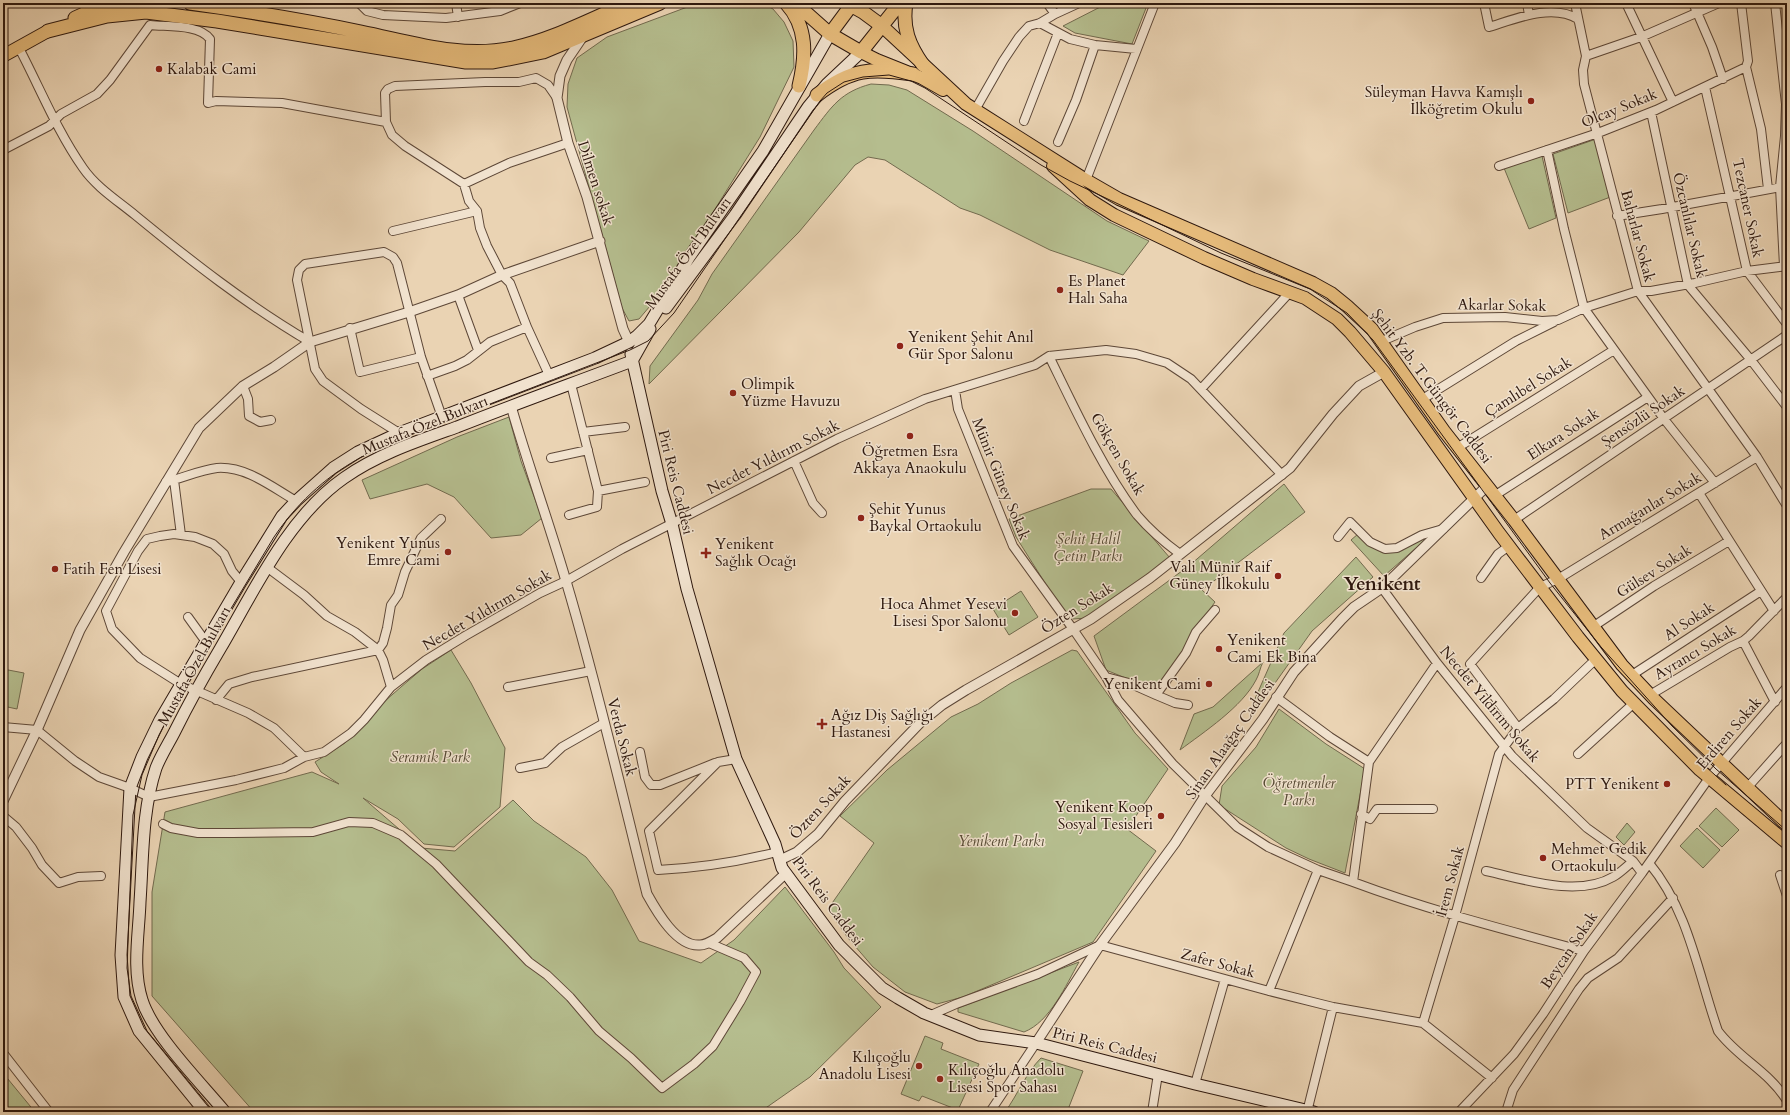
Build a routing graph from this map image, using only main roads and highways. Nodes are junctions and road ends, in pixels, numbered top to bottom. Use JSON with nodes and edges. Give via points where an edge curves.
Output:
{"nodes":[{"id":1,"x":116,"y":3,"type":"edge"},
{"id":2,"x":190,"y":3,"type":"edge"},
{"id":3,"x":629,"y":3,"type":"edge"},
{"id":4,"x":660,"y":3,"type":"edge"},
{"id":5,"x":786,"y":3,"type":"edge"},
{"id":6,"x":795,"y":3,"type":"edge"},
{"id":7,"x":900,"y":3,"type":"edge"},
{"id":8,"x":906,"y":3,"type":"edge"},
{"id":9,"x":212,"y":4,"type":"edge"},
{"id":10,"x":850,"y":4,"type":"edge"},
{"id":11,"x":882,"y":26,"type":"junction"},
{"id":12,"x":48,"y":31,"type":"junction"},
{"id":13,"x":830,"y":34,"type":"junction"},
{"id":14,"x":861,"y":52,"type":"junction"},
{"id":15,"x":3,"y":56,"type":"edge"},
{"id":16,"x":918,"y":70,"type":"junction"},
{"id":17,"x":798,"y":86,"type":"junction"},
{"id":18,"x":817,"y":95,"type":"junction"},
{"id":19,"x":1030,"y":144,"type":"junction"},
{"id":20,"x":629,"y":342,"type":"junction"},
{"id":21,"x":632,"y":360,"type":"junction"},
{"id":22,"x":1787,"y":825,"type":"edge"},
{"id":23,"x":1787,"y":843,"type":"edge"},
{"id":24,"x":205,"y":1112,"type":"edge"},
{"id":25,"x":225,"y":1112,"type":"edge"},
{"id":26,"x":1309,"y":1112,"type":"edge"}],
"edges":[{"from":1,"to":12,"type":"highway","via":[[102,6]]},
{"from":2,"to":9,"type":"highway"},
{"from":3,"to":9,"type":"highway","via":[[563,33],[513,48],[478,52],[436,48]]},
{"from":4,"to":12,"type":"highway","via":[[543,52],[493,62],[466,62],[232,23],[146,12],[107,16]]},
{"from":5,"to":17,"type":"highway","via":[[794,14],[803,37],[804,66]]},
{"from":6,"to":13,"type":"highway"},
{"from":7,"to":11,"type":"highway"},
{"from":8,"to":16,"type":"highway","via":[[907,37]]},
{"from":10,"to":11,"type":"highway"},
{"from":10,"to":13,"type":"highway"},
{"from":11,"to":14,"type":"highway"},
{"from":11,"to":16,"type":"main road","name":"Şehit Yzb. T.Güngör Caddesi"},
{"from":12,"to":15,"type":"main road"},
{"from":13,"to":14,"type":"highway"},
{"from":13,"to":17,"type":"main road","name":"Mustafa Özel Bulvarı"},
{"from":14,"to":16,"type":"main road","via":[[877,60]]},
{"from":14,"to":18,"type":"main road","name":"Mustafa Özel Bulvarı"},
{"from":16,"to":18,"type":"highway","via":[[864,71],[843,78]]},
{"from":16,"to":19,"type":"main road","name":"Şehit Yzb. T.Güngör Caddesi","via":[[970,107]]},
{"from":17,"to":20,"type":"main road","name":"Mustafa Özel Bulvarı","via":[[763,151],[690,256],[649,324]]},
{"from":18,"to":21,"type":"main road","name":"Mustafa Özel Bulvarı","via":[[735,215],[647,333]]},
{"from":19,"to":22,"type":"main road","name":"Şehit Yzb. T.Güngör Caddesi","via":[[1119,199],[1313,283],[1331,293],[1362,318],[1382,341],[1457,448],[1632,675]]},
{"from":19,"to":23,"type":"main road","name":"Şehit Yzb. T.Güngör Caddesi","via":[[1090,200],[1114,215],[1204,258],[1318,305],[1336,319],[1384,372],[1509,546],[1596,659],[1634,702],[1709,778]]},
{"from":20,"to":21,"type":"main road","name":"Piri Reis Caddesi"},
{"from":20,"to":24,"type":"main road","name":"Mustafa Özel Bulvarı","via":[[595,358],[399,433],[333,468],[282,516],[157,726],[130,788],[121,955],[124,997],[139,1031]]},
{"from":21,"to":25,"type":"main road","name":"Mustafa Özel Bulvarı","via":[[374,459],[343,479],[317,501],[297,524],[196,690],[157,767],[149,797],[144,837],[137,980],[142,1001],[150,1018],[167,1043]]},
{"from":21,"to":26,"type":"main road","name":"Piri Reis Caddesi","via":[[687,589],[736,759],[786,873],[839,945],[882,988],[931,1015],[979,1035],[1036,1043]]}]}
